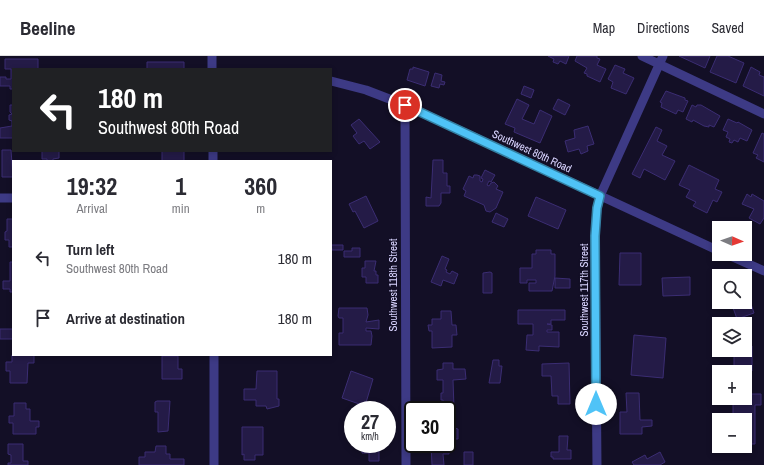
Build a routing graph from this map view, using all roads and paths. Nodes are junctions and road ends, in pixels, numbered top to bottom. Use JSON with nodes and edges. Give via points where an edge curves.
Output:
{"nodes":[{"id":1,"x":212,"y":56,"type":"edge"},
{"id":2,"x":642,"y":56,"type":"edge"},
{"id":3,"x":661,"y":60,"type":"edge"},
{"id":4,"x":212,"y":68,"type":"edge"},
{"id":5,"x":332,"y":82,"type":"edge"},
{"id":6,"x":405,"y":105,"type":"junction"},
{"id":7,"x":764,"y":114,"type":"edge"},
{"id":8,"x":600,"y":196,"type":"junction"},
{"id":9,"x":0,"y":198,"type":"edge"},
{"id":10,"x":12,"y":198,"type":"edge"},
{"id":11,"x":712,"y":248,"type":"edge"},
{"id":12,"x":742,"y":261,"type":"edge"},
{"id":13,"x":764,"y":271,"type":"edge"},
{"id":14,"x":214,"y":356,"type":"edge"},
{"id":15,"x":214,"y":465,"type":"edge"},
{"id":16,"x":406,"y":465,"type":"edge"},
{"id":17,"x":597,"y":465,"type":"edge"}],
"edges":[{"from":1,"to":4,"type":"street"},
{"from":2,"to":3,"type":"street"},
{"from":3,"to":7,"type":"street"},
{"from":3,"to":8,"type":"street","name":"Southwest 117th Street"},
{"from":5,"to":6,"type":"street","name":"Southwest 80th Road","via":[[366,90]]},
{"from":6,"to":8,"type":"street","name":"Southwest 80th Road"},
{"from":6,"to":16,"type":"street","name":"Southwest 118th Street"},
{"from":8,"to":11,"type":"street","name":"Southwest 80th Road"},
{"from":8,"to":17,"type":"street","name":"Southwest 117th Street","via":[[595,236]]},
{"from":9,"to":10,"type":"street"},
{"from":12,"to":13,"type":"street"},
{"from":14,"to":15,"type":"street"}]}
